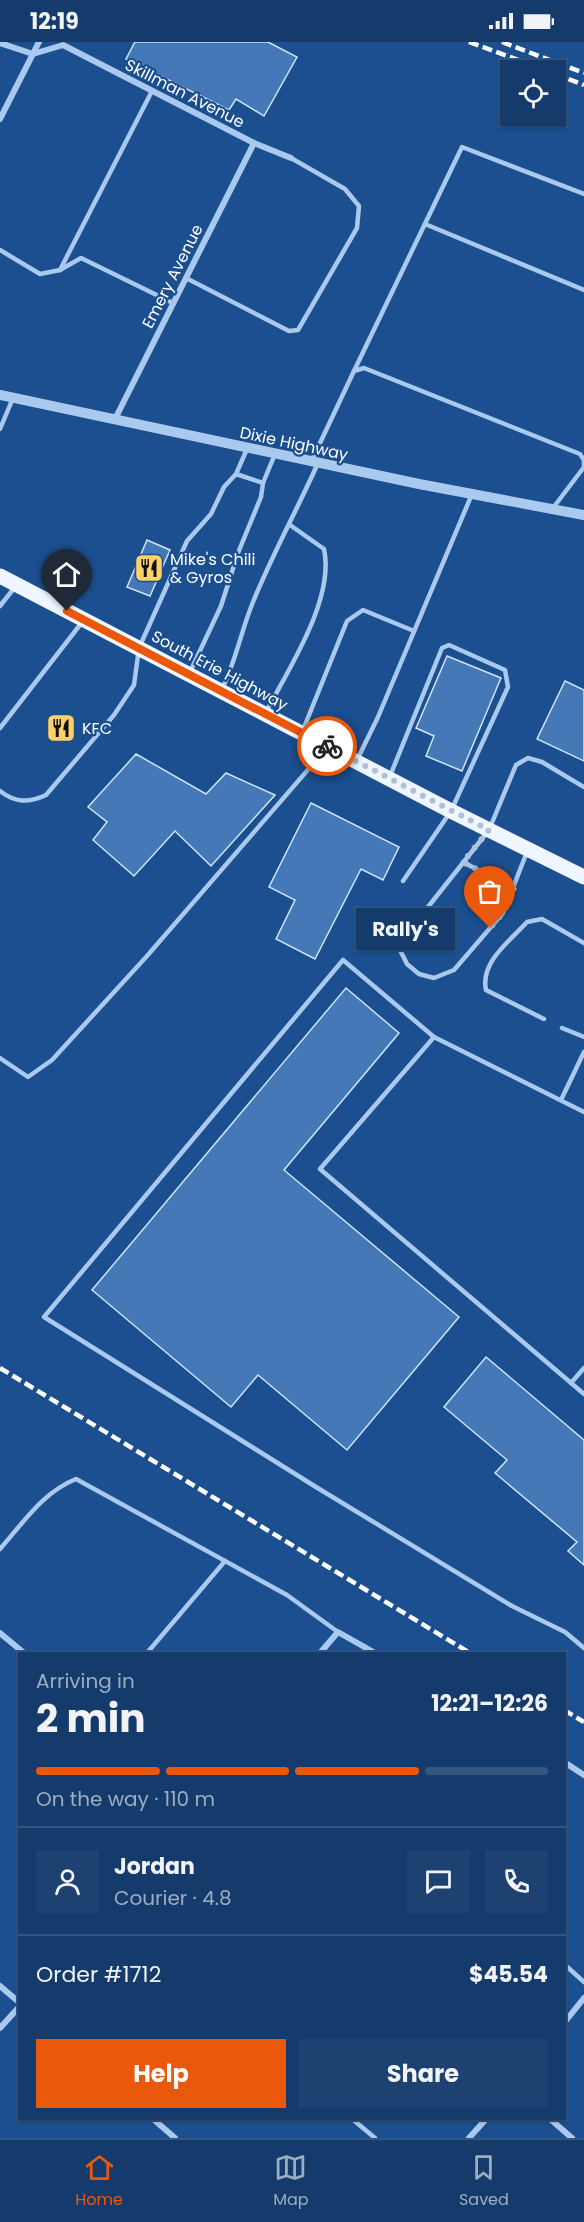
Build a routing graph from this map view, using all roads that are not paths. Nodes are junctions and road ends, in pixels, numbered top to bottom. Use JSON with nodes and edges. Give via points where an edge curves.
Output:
{"nodes":[{"id":1,"x":39,"y":42,"type":"edge"},
{"id":2,"x":0,"y":43,"type":"edge"},
{"id":3,"x":33,"y":54,"type":"junction"},
{"id":4,"x":152,"y":91,"type":"junction"},
{"id":5,"x":0,"y":119,"type":"edge"},
{"id":6,"x":254,"y":143,"type":"junction"},
{"id":7,"x":291,"y":158,"type":"joint"},
{"id":8,"x":584,"y":194,"type":"edge"},
{"id":9,"x":425,"y":224,"type":"junction"},
{"id":10,"x":0,"y":250,"type":"edge"},
{"id":11,"x":60,"y":270,"type":"junction"},
{"id":12,"x":186,"y":278,"type":"junction"},
{"id":13,"x":584,"y":290,"type":"edge"},
{"id":14,"x":173,"y":303,"type":"junction"},
{"id":15,"x":354,"y":371,"type":"junction"},
{"id":16,"x":0,"y":395,"type":"edge"},
{"id":17,"x":14,"y":399,"type":"junction"},
{"id":18,"x":114,"y":421,"type":"junction"},
{"id":19,"x":0,"y":429,"type":"edge"},
{"id":20,"x":247,"y":449,"type":"junction"},
{"id":21,"x":274,"y":454,"type":"junction"},
{"id":22,"x":584,"y":460,"type":"edge"},
{"id":23,"x":314,"y":462,"type":"junction"},
{"id":24,"x":236,"y":474,"type":"junction"},
{"id":25,"x":263,"y":483,"type":"junction"},
{"id":26,"x":472,"y":494,"type":"junction"},
{"id":27,"x":553,"y":508,"type":"junction"},
{"id":28,"x":584,"y":515,"type":"edge"},
{"id":29,"x":290,"y":525,"type":"junction"},
{"id":30,"x":0,"y":576,"type":"edge"},
{"id":31,"x":16,"y":584,"type":"junction"},
{"id":32,"x":0,"y":606,"type":"edge"},
{"id":33,"x":84,"y":620,"type":"junction"},
{"id":34,"x":414,"y":631,"type":"junction"},
{"id":35,"x":139,"y":648,"type":"junction"},
{"id":36,"x":189,"y":674,"type":"junction"},
{"id":37,"x":221,"y":691,"type":"junction"},
{"id":38,"x":265,"y":714,"type":"junction"},
{"id":39,"x":0,"y":728,"type":"edge"},
{"id":40,"x":301,"y":733,"type":"junction"},
{"id":41,"x":327,"y":747,"type":"junction"},
{"id":42,"x":356,"y":762,"type":"junction"},
{"id":43,"x":389,"y":779,"type":"junction"},
{"id":44,"x":584,"y":787,"type":"edge"},
{"id":45,"x":0,"y":791,"type":"edge"},
{"id":46,"x":451,"y":811,"type":"junction"},
{"id":47,"x":489,"y":830,"type":"junction"},
{"id":48,"x":528,"y":849,"type":"junction"},
{"id":49,"x":463,"y":862,"type":"junction"},
{"id":50,"x":584,"y":877,"type":"edge"},
{"id":51,"x":403,"y":881,"type":"dead end"},
{"id":52,"x":514,"y":889,"type":"junction"},
{"id":53,"x":584,"y":943,"type":"edge"},
{"id":54,"x":544,"y":1019,"type":"dead end"},
{"id":55,"x":562,"y":1028,"type":"dead end"},
{"id":56,"x":434,"y":1037,"type":"junction"},
{"id":57,"x":584,"y":1037,"type":"edge"},
{"id":58,"x":584,"y":1052,"type":"edge"},
{"id":59,"x":0,"y":1058,"type":"edge"},
{"id":60,"x":561,"y":1100,"type":"junction"},
{"id":61,"x":584,"y":1112,"type":"edge"},
{"id":62,"x":584,"y":1368,"type":"edge"},
{"id":63,"x":571,"y":1383,"type":"junction"},
{"id":64,"x":584,"y":1394,"type":"edge"},
{"id":65,"x":0,"y":1549,"type":"edge"},
{"id":66,"x":225,"y":1561,"type":"junction"},
{"id":67,"x":338,"y":1632,"type":"junction"},
{"id":68,"x":0,"y":1633,"type":"edge"},
{"id":69,"x":584,"y":1648,"type":"edge"},
{"id":70,"x":23,"y":1652,"type":"edge"},
{"id":71,"x":148,"y":1652,"type":"edge"},
{"id":72,"x":321,"y":1652,"type":"edge"},
{"id":73,"x":373,"y":1652,"type":"edge"},
{"id":74,"x":566,"y":1762,"type":"edge"},
{"id":75,"x":584,"y":1775,"type":"edge"},
{"id":76,"x":566,"y":1966,"type":"edge"},
{"id":77,"x":584,"y":1982,"type":"edge"},
{"id":78,"x":0,"y":1986,"type":"edge"},
{"id":79,"x":584,"y":1998,"type":"edge"},
{"id":80,"x":18,"y":2002,"type":"edge"},
{"id":81,"x":18,"y":2006,"type":"edge"},
{"id":82,"x":566,"y":2020,"type":"edge"},
{"id":83,"x":0,"y":2028,"type":"edge"},
{"id":84,"x":154,"y":2120,"type":"edge"},
{"id":85,"x":353,"y":2120,"type":"edge"},
{"id":86,"x":485,"y":2120,"type":"edge"},
{"id":87,"x":551,"y":2120,"type":"edge"},
{"id":88,"x":175,"y":2138,"type":"edge"},
{"id":89,"x":375,"y":2138,"type":"edge"},
{"id":90,"x":469,"y":2138,"type":"edge"},
{"id":91,"x":572,"y":2138,"type":"edge"}],
"edges":[{"from":1,"to":3,"type":"street"},
{"from":2,"to":3,"type":"street"},
{"from":3,"to":4,"type":"street","name":"Skillman Avenue","via":[[63,45]]},
{"from":3,"to":5,"type":"street"},
{"from":4,"to":6,"type":"street","name":"Skillman Avenue"},
{"from":4,"to":11,"type":"lane"},
{"from":6,"to":7,"type":"street","name":"Skillman Avenue"},
{"from":6,"to":12,"type":"street","name":"Emery Avenue"},
{"from":7,"to":12,"type":"lane","via":[[345,189],[359,207],[357,228],[298,330],[289,331]]},
{"from":8,"to":9,"type":"lane","via":[[462,147]]},
{"from":9,"to":13,"type":"lane"},
{"from":9,"to":15,"type":"lane"},
{"from":10,"to":11,"type":"lane","via":[[40,274]]},
{"from":11,"to":14,"type":"lane","via":[[81,258]]},
{"from":12,"to":14,"type":"street","name":"Emery Avenue"},
{"from":14,"to":18,"type":"street","name":"Emery Avenue"},
{"from":15,"to":22,"type":"lane","via":[[364,368],[580,454]]},
{"from":15,"to":23,"type":"lane"},
{"from":16,"to":17,"type":"street","name":"Dixie Highway"},
{"from":17,"to":18,"type":"street","name":"Dixie Highway"},
{"from":17,"to":19,"type":"lane"},
{"from":18,"to":20,"type":"street","name":"Dixie Highway"},
{"from":20,"to":21,"type":"street","name":"Dixie Highway"},
{"from":20,"to":24,"type":"lane"},
{"from":21,"to":23,"type":"street","name":"Dixie Highway"},
{"from":21,"to":25,"type":"lane"},
{"from":22,"to":27,"type":"lane","via":[[584,467]]},
{"from":23,"to":26,"type":"street","name":"Dixie Highway"},
{"from":23,"to":29,"type":"lane"},
{"from":24,"to":25,"type":"lane"},
{"from":24,"to":35,"type":"lane","via":[[224,487],[211,514],[186,541]]},
{"from":25,"to":36,"type":"lane","via":[[221,606]]},
{"from":26,"to":27,"type":"street","name":"Dixie Highway"},
{"from":26,"to":34,"type":"lane"},
{"from":27,"to":28,"type":"street","name":"Dixie Highway"},
{"from":29,"to":37,"type":"lane","via":[[258,590]]},
{"from":29,"to":38,"type":"lane","via":[[324,549],[327,577],[296,654]]},
{"from":30,"to":31,"type":"main road","name":"South Erie Highway"},
{"from":31,"to":32,"type":"lane"},
{"from":31,"to":33,"type":"main road","name":"South Erie Highway"},
{"from":33,"to":35,"type":"main road","name":"South Erie Highway"},
{"from":33,"to":39,"type":"lane"},
{"from":34,"to":40,"type":"lane","via":[[363,610],[347,621]]},
{"from":34,"to":42,"type":"lane"},
{"from":35,"to":36,"type":"main road","name":"South Erie Highway"},
{"from":35,"to":45,"type":"lane","via":[[134,685],[114,715],[46,795],[20,801]]},
{"from":36,"to":37,"type":"main road","name":"South Erie Highway"},
{"from":37,"to":38,"type":"main road","name":"South Erie Highway"},
{"from":38,"to":40,"type":"main road","name":"South Erie Highway"},
{"from":40,"to":41,"type":"main road","name":"South Erie Highway"},
{"from":41,"to":42,"type":"main road","name":"South Erie Highway"},
{"from":41,"to":59,"type":"lane","via":[[52,1060],[28,1077]]},
{"from":42,"to":43,"type":"main road","name":"South Erie Highway"},
{"from":43,"to":46,"type":"main road","name":"South Erie Highway"},
{"from":43,"to":46,"type":"lane","via":[[442,648],[449,645],[505,670],[508,687]]},
{"from":44,"to":47,"type":"lane","via":[[528,758],[516,765]]},
{"from":46,"to":47,"type":"main road","name":"South Erie Highway"},
{"from":46,"to":51,"type":"lane"},
{"from":47,"to":48,"type":"main road","name":"South Erie Highway"},
{"from":47,"to":49,"type":"lane"},
{"from":48,"to":50,"type":"main road","name":"South Erie Highway"},
{"from":48,"to":52,"type":"lane"},
{"from":49,"to":52,"type":"lane"},
{"from":49,"to":52,"type":"lane","via":[[405,936],[401,952],[419,975],[434,978],[454,970],[503,913]]},
{"from":53,"to":54,"type":"lane","via":[[542,919],[527,922],[489,964],[484,979],[486,990]]},
{"from":55,"to":57,"type":"lane"},
{"from":56,"to":60,"type":"lane"},
{"from":56,"to":63,"type":"lane","via":[[320,1169]]},
{"from":56,"to":69,"type":"lane","via":[[343,960],[44,1317],[512,1606],[565,1632]]},
{"from":58,"to":60,"type":"lane"},
{"from":60,"to":61,"type":"lane"},
{"from":62,"to":63,"type":"lane"},
{"from":63,"to":64,"type":"lane"},
{"from":65,"to":66,"type":"lane","via":[[40,1502],[61,1485],[76,1479]]},
{"from":66,"to":67,"type":"lane","via":[[287,1595]]},
{"from":66,"to":71,"type":"lane"},
{"from":67,"to":72,"type":"street"},
{"from":67,"to":73,"type":"street"},
{"from":68,"to":70,"type":"street"},
{"from":74,"to":75,"type":"street"},
{"from":76,"to":77,"type":"lane"},
{"from":78,"to":80,"type":"street"},
{"from":79,"to":82,"type":"street"},
{"from":81,"to":83,"type":"street"},
{"from":84,"to":88,"type":"street"},
{"from":85,"to":89,"type":"lane"},
{"from":86,"to":90,"type":"street"},
{"from":87,"to":91,"type":"street"}]}
